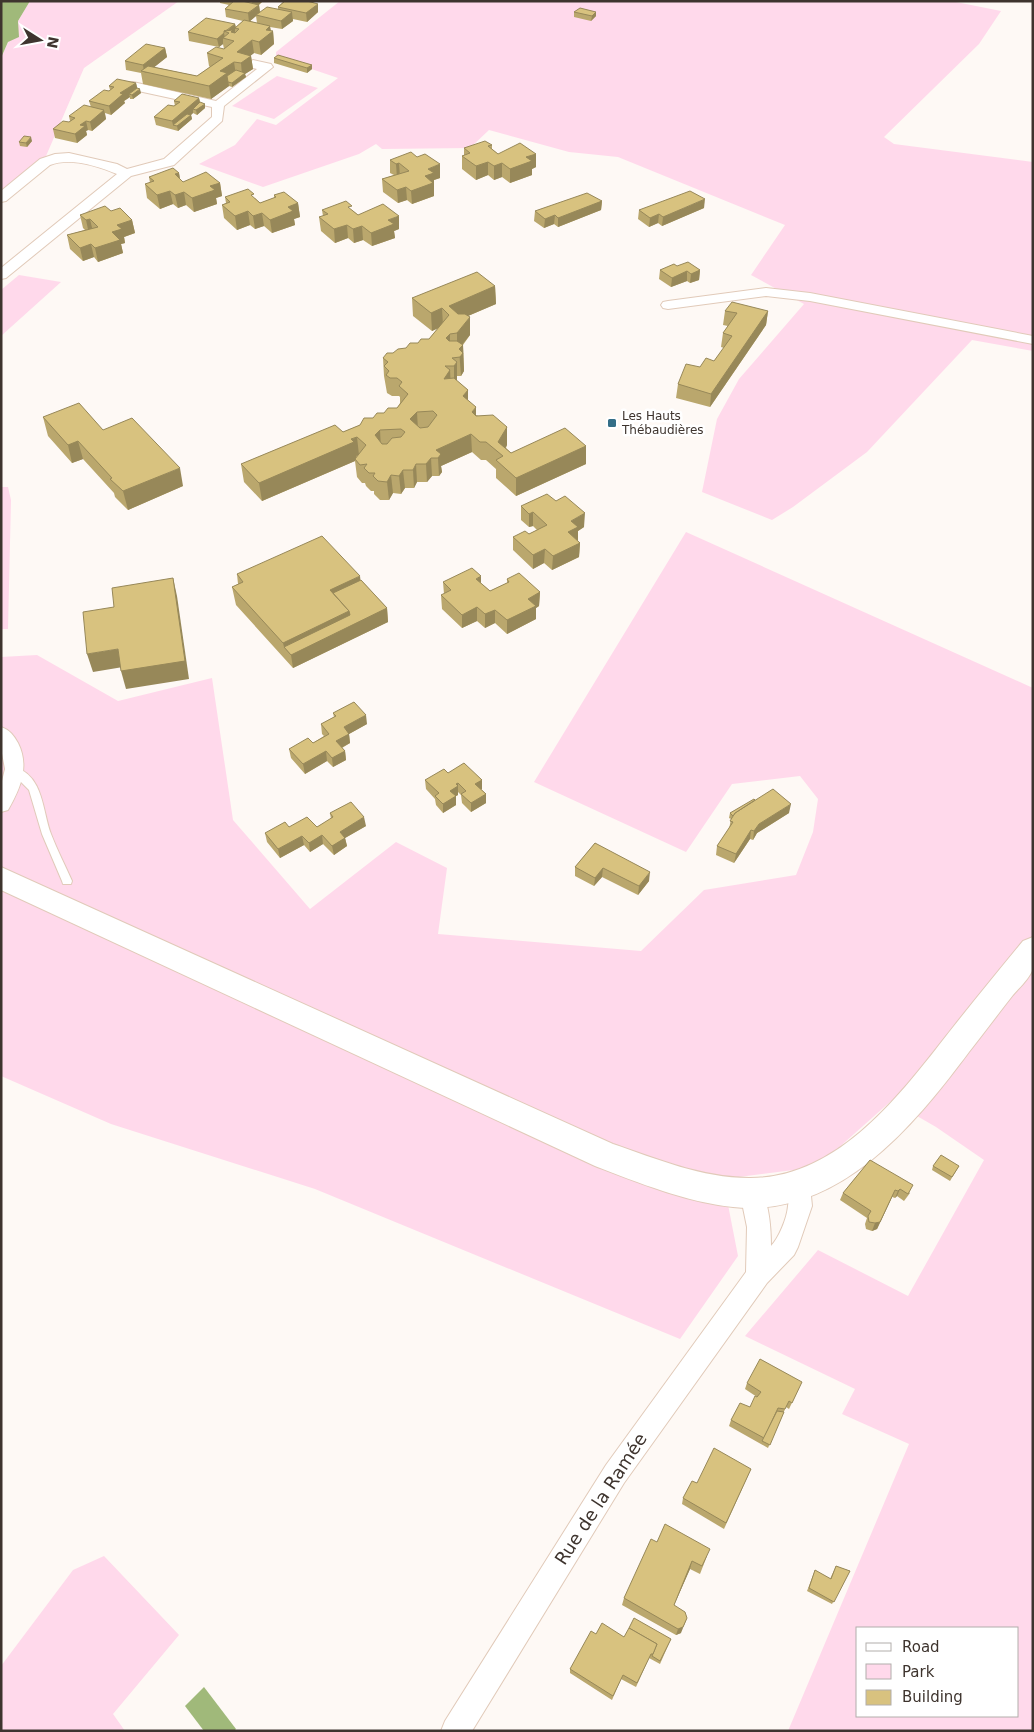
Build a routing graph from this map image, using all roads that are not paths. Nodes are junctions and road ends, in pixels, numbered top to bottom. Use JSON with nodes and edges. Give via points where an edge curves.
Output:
{"nodes":[{"id":1,"x":253,"y":64,"type":"edge"},
{"id":2,"x":133,"y":86,"type":"edge"},
{"id":3,"x":218,"y":105,"type":"junction"},
{"id":4,"x":126,"y":173,"type":"junction"},
{"id":5,"x":1,"y":198,"type":"edge"},
{"id":6,"x":1,"y":275,"type":"edge"},
{"id":7,"x":668,"y":305,"type":"dead end"},
{"id":8,"x":1033,"y":340,"type":"edge"},
{"id":9,"x":1,"y":734,"type":"edge"},
{"id":10,"x":16,"y":771,"type":"junction"},
{"id":11,"x":1,"y":805,"type":"edge"},
{"id":12,"x":1,"y":878,"type":"edge"},
{"id":13,"x":67,"y":881,"type":"dead end"},
{"id":14,"x":1033,"y":949,"type":"edge"},
{"id":15,"x":798,"y":1186,"type":"junction"},
{"id":16,"x":752,"y":1193,"type":"junction"},
{"id":17,"x":758,"y":1276,"type":"junction"},
{"id":18,"x":455,"y":1731,"type":"edge"}],
"edges":[{"from":1,"to":3,"type":"street","via":[[267,67]]},
{"from":2,"to":3,"type":"street"},
{"from":3,"to":4,"type":"street","via":[[218,118],[169,162]]},
{"from":4,"to":5,"type":"street","via":[[69,157],[56,158],[45,162]]},
{"from":4,"to":6,"type":"street"},
{"from":7,"to":8,"type":"street","via":[[766,292],[810,297]]},
{"from":9,"to":10,"type":"street","via":[[8,741]]},
{"from":10,"to":11,"type":"street","via":[[11,790]]},
{"from":10,"to":13,"type":"lane","via":[[27,778],[35,792],[44,828]]},
{"from":12,"to":16,"type":"main road","via":[[606,1156],[728,1192]]},
{"from":14,"to":15,"type":"main road","via":[[916,1096],[869,1145],[815,1180]]},
{"from":15,"to":16,"type":"main road"},
{"from":15,"to":17,"type":"street","name":"Rue de la Ramée","via":[[800,1206],[786,1247]]},
{"from":16,"to":17,"type":"street","via":[[759,1227]]},
{"from":17,"to":18,"type":"street","name":"Rue de la Ramée","via":[[615,1474]]}]}
